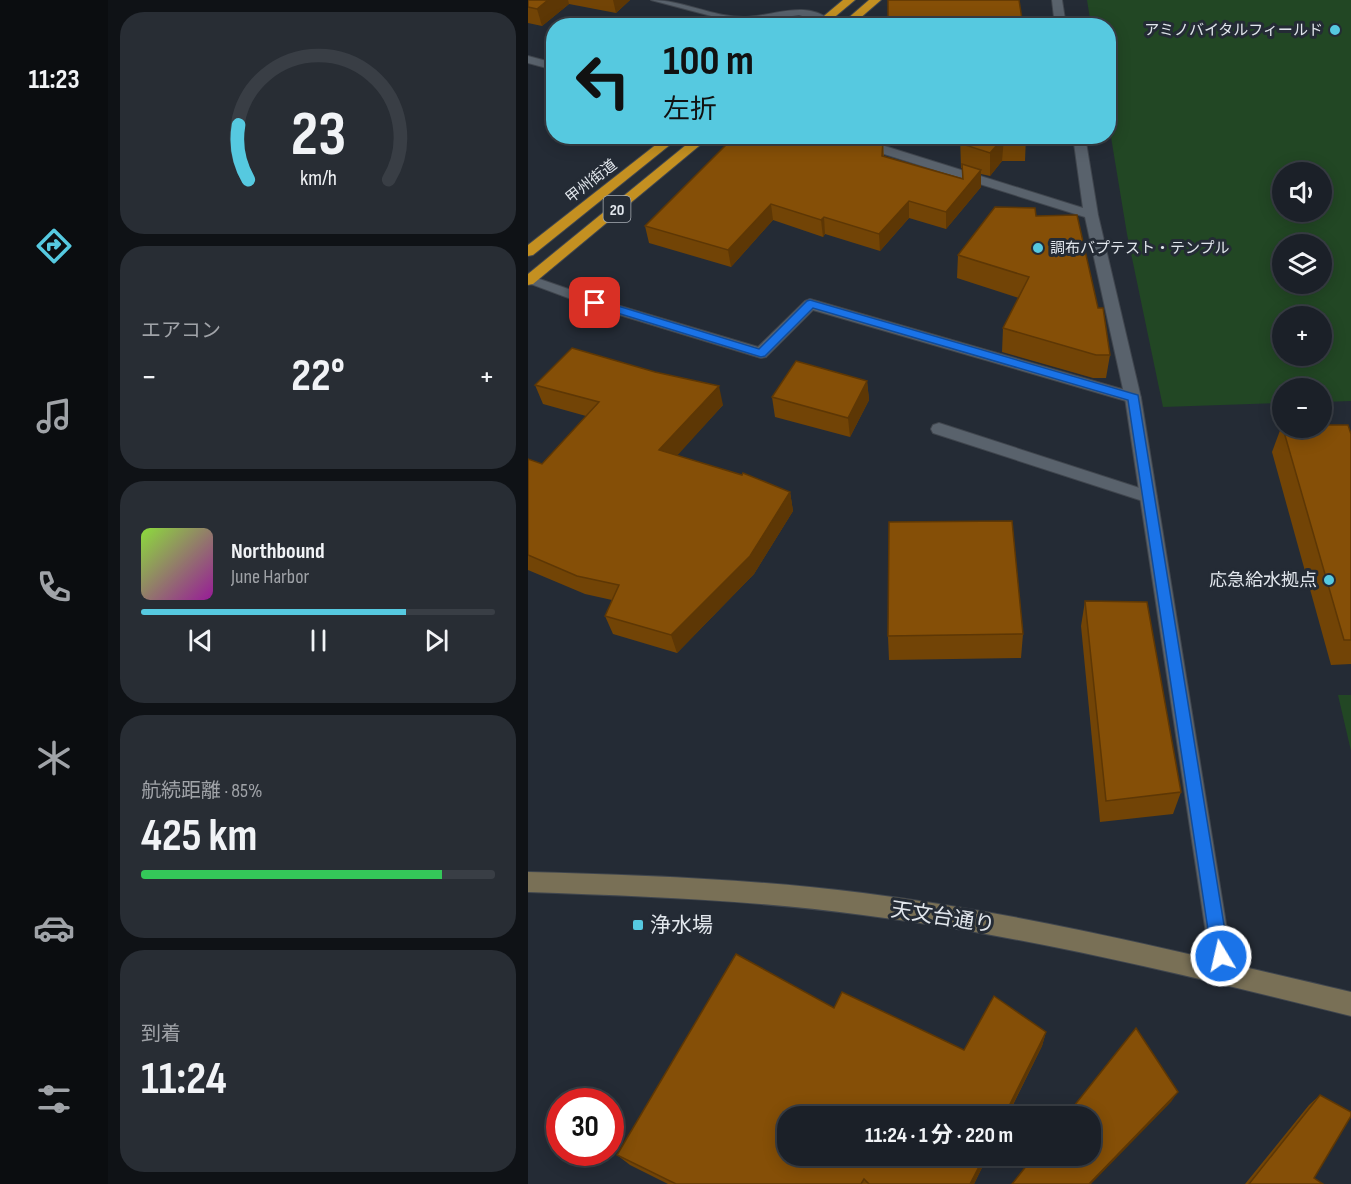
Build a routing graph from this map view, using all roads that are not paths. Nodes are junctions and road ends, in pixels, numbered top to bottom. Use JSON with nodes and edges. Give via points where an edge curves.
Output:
{"nodes":[{"id":1,"x":656,"y":0,"type":"edge"},
{"id":2,"x":849,"y":0,"type":"edge"},
{"id":3,"x":876,"y":0,"type":"edge"},
{"id":4,"x":1057,"y":0,"type":"edge"},
{"id":5,"x":724,"y":18,"type":"edge"},
{"id":6,"x":768,"y":18,"type":"edge"},
{"id":7,"x":811,"y":18,"type":"edge"},
{"id":8,"x":827,"y":18,"type":"edge"},
{"id":9,"x":854,"y":18,"type":"edge"},
{"id":10,"x":1060,"y":18,"type":"edge"},
{"id":11,"x":528,"y":59,"type":"edge"},
{"id":12,"x":546,"y":65,"type":"edge"},
{"id":13,"x":665,"y":144,"type":"edge"},
{"id":14,"x":695,"y":144,"type":"edge"},
{"id":15,"x":862,"y":144,"type":"edge"},
{"id":16,"x":1080,"y":144,"type":"edge"},
{"id":17,"x":1091,"y":215,"type":"junction"},
{"id":18,"x":528,"y":252,"type":"edge"},
{"id":19,"x":529,"y":280,"type":"edge"},
{"id":20,"x":1133,"y":398,"type":"junction"},
{"id":21,"x":939,"y":429,"type":"dead end"},
{"id":22,"x":1149,"y":497,"type":"junction"},
{"id":23,"x":528,"y":882,"type":"edge"},
{"id":24,"x":1223,"y":973,"type":"junction"},
{"id":25,"x":1351,"y":1004,"type":"edge"}],
"edges":[{"from":1,"to":5,"type":"street"},
{"from":2,"to":8,"type":"highway"},
{"from":3,"to":9,"type":"highway"},
{"from":4,"to":10,"type":"street"},
{"from":6,"to":7,"type":"street","via":[[799,12]]},
{"from":11,"to":12,"type":"street"},
{"from":13,"to":18,"type":"highway","name":"甲州街道","number":"20"},
{"from":14,"to":19,"type":"highway","number":"20"},
{"from":15,"to":17,"type":"street"},
{"from":16,"to":17,"type":"street"},
{"from":17,"to":20,"type":"street"},
{"from":19,"to":20,"type":"street","via":[[761,353],[810,304]]},
{"from":20,"to":22,"type":"street"},
{"from":21,"to":22,"type":"street"},
{"from":22,"to":24,"type":"street"},
{"from":23,"to":24,"type":"main road","name":"天文台通り","via":[[777,894],[865,904],[1056,936]]},
{"from":24,"to":25,"type":"main road","name":"天文台通り"}]}
